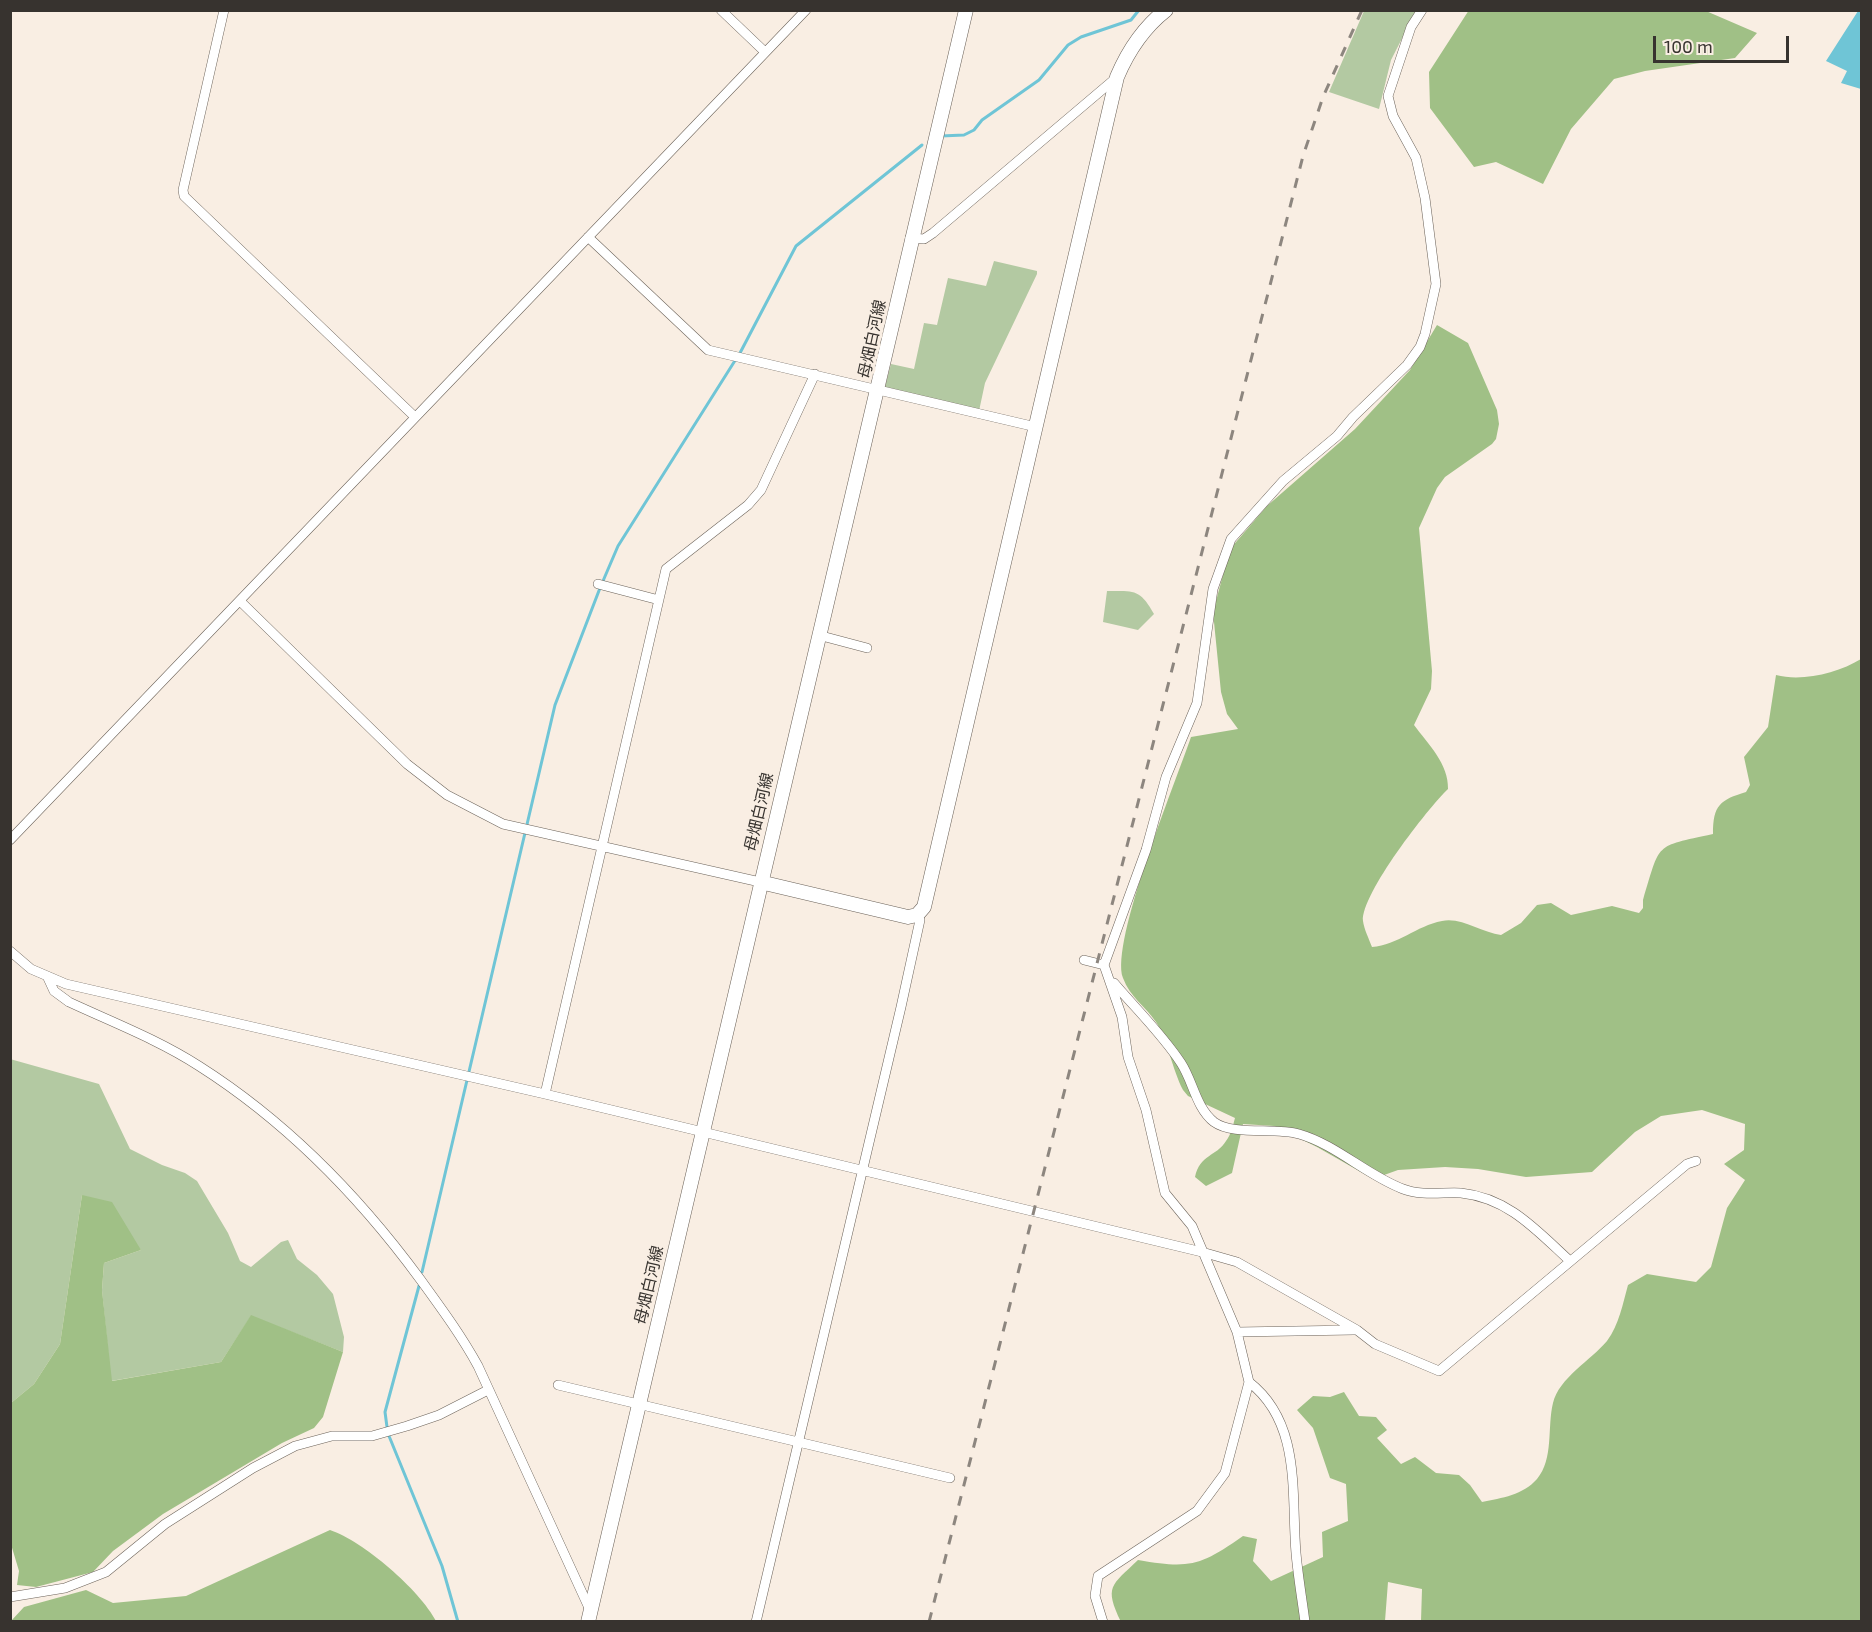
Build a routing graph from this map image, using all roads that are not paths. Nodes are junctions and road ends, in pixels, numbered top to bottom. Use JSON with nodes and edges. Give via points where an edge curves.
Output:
{"nodes":[{"id":1,"x":224,"y":10,"type":"edge"},
{"id":2,"x":721,"y":10,"type":"edge"},
{"id":3,"x":806,"y":10,"type":"edge"},
{"id":4,"x":966,"y":10,"type":"edge"},
{"id":5,"x":1166,"y":10,"type":"edge"},
{"id":6,"x":1422,"y":10,"type":"edge"},
{"id":7,"x":765,"y":52,"type":"junction"},
{"id":8,"x":1118,"y":77,"type":"junction"},
{"id":9,"x":588,"y":237,"type":"junction"},
{"id":10,"x":910,"y":238,"type":"junction"},
{"id":11,"x":815,"y":374,"type":"junction"},
{"id":12,"x":879,"y":388,"type":"junction"},
{"id":13,"x":415,"y":417,"type":"junction"},
{"id":14,"x":1036,"y":426,"type":"junction"},
{"id":15,"x":598,"y":584,"type":"dead end"},
{"id":16,"x":659,"y":600,"type":"junction"},
{"id":17,"x":240,"y":601,"type":"junction"},
{"id":18,"x":818,"y":635,"type":"junction"},
{"id":19,"x":867,"y":648,"type":"dead end"},
{"id":20,"x":10,"y":840,"type":"edge"},
{"id":21,"x":602,"y":846,"type":"junction"},
{"id":22,"x":760,"y":882,"type":"junction"},
{"id":23,"x":917,"y":915,"type":"junction"},
{"id":24,"x":11,"y":953,"type":"edge"},
{"id":25,"x":1084,"y":960,"type":"dead end"},
{"id":26,"x":1104,"y":965,"type":"junction"},
{"id":27,"x":48,"y":978,"type":"junction"},
{"id":28,"x":1110,"y":979,"type":"junction"},
{"id":29,"x":545,"y":1094,"type":"junction"},
{"id":30,"x":701,"y":1132,"type":"junction"},
{"id":31,"x":1696,"y":1161,"type":"dead end"},
{"id":32,"x":862,"y":1170,"type":"junction"},
{"id":33,"x":1202,"y":1252,"type":"junction"},
{"id":34,"x":1570,"y":1261,"type":"junction"},
{"id":35,"x":1357,"y":1330,"type":"junction"},
{"id":36,"x":1237,"y":1332,"type":"junction"},
{"id":37,"x":1249,"y":1382,"type":"junction"},
{"id":38,"x":558,"y":1385,"type":"dead end"},
{"id":39,"x":488,"y":1390,"type":"junction"},
{"id":40,"x":638,"y":1405,"type":"junction"},
{"id":41,"x":798,"y":1443,"type":"junction"},
{"id":42,"x":950,"y":1478,"type":"dead end"},
{"id":43,"x":10,"y":1597,"type":"edge"},
{"id":44,"x":589,"y":1616,"type":"edge"},
{"id":45,"x":756,"y":1622,"type":"edge"},
{"id":46,"x":1102,"y":1622,"type":"edge"},
{"id":47,"x":1305,"y":1622,"type":"edge"}],
"edges":[{"from":1,"to":13,"type":"street","via":[[184,196]]},
{"from":2,"to":7,"type":"street"},
{"from":3,"to":7,"type":"street"},
{"from":4,"to":10,"type":"main road","name":"母畑白河線"},
{"from":5,"to":8,"type":"main road","via":[[1143,32],[1126,56]]},
{"from":6,"to":26,"type":"street","via":[[1412,27],[1388,96],[1393,116],[1416,158],[1425,198],[1436,284],[1425,334],[1407,365],[1338,436],[1283,482],[1231,539],[1213,589],[1197,703],[1166,777],[1146,850]]},
{"from":7,"to":9,"type":"street"},
{"from":8,"to":10,"type":"street","via":[[933,233],[924,239]]},
{"from":8,"to":14,"type":"main road"},
{"from":9,"to":11,"type":"street","via":[[708,350]]},
{"from":9,"to":13,"type":"street"},
{"from":10,"to":12,"type":"main road","name":"母畑白河線"},
{"from":11,"to":12,"type":"street"},
{"from":11,"to":16,"type":"street","via":[[761,490],[748,505],[669,566]]},
{"from":12,"to":14,"type":"street"},
{"from":12,"to":18,"type":"main road","name":"母畑白河線"},
{"from":13,"to":17,"type":"street"},
{"from":14,"to":23,"type":"main road","via":[[924,907]]},
{"from":15,"to":16,"type":"street"},
{"from":16,"to":21,"type":"street"},
{"from":17,"to":20,"type":"street"},
{"from":17,"to":21,"type":"street","via":[[425,779],[447,795],[503,824]]},
{"from":18,"to":19,"type":"street"},
{"from":18,"to":22,"type":"main road","name":"母畑白河線"},
{"from":21,"to":22,"type":"street"},
{"from":21,"to":29,"type":"street"},
{"from":22,"to":23,"type":"main road","via":[[908,917]]},
{"from":22,"to":30,"type":"main road","name":"母畑白河線"},
{"from":23,"to":32,"type":"street","via":[[920,920]]},
{"from":24,"to":27,"type":"street"},
{"from":25,"to":26,"type":"street"},
{"from":26,"to":28,"type":"street"},
{"from":27,"to":29,"type":"street"},
{"from":27,"to":39,"type":"street","via":[[54,991],[69,1002],[199,1065],[291,1134],[320,1161],[387,1235],[461,1335]]},
{"from":28,"to":33,"type":"street","via":[[1165,1193],[1192,1226]]},
{"from":28,"to":34,"type":"street","via":[[1181,1063],[1200,1105],[1213,1122],[1244,1130],[1287,1131],[1308,1137],[1404,1189],[1462,1193],[1496,1201],[1552,1242]]},
{"from":29,"to":30,"type":"street"},
{"from":30,"to":32,"type":"street"},
{"from":30,"to":40,"type":"main road","name":"母畑白河線"},
{"from":31,"to":34,"type":"street","via":[[1687,1164]]},
{"from":32,"to":33,"type":"street"},
{"from":32,"to":41,"type":"street"},
{"from":33,"to":35,"type":"street","via":[[1237,1262]]},
{"from":33,"to":36,"type":"street"},
{"from":34,"to":35,"type":"street","via":[[1439,1371],[1375,1344]]},
{"from":35,"to":36,"type":"street"},
{"from":36,"to":37,"type":"street"},
{"from":37,"to":46,"type":"street","via":[[1225,1473],[1197,1511],[1098,1576],[1095,1596]]},
{"from":37,"to":47,"type":"street","via":[[1273,1405],[1291,1458],[1296,1552]]},
{"from":38,"to":40,"type":"street"},
{"from":39,"to":43,"type":"street","via":[[407,1426],[372,1436],[332,1436],[295,1446],[165,1524],[106,1572],[65,1588]]},
{"from":39,"to":44,"type":"street"},
{"from":40,"to":41,"type":"street"},
{"from":40,"to":44,"type":"main road","name":"母畑白河線"},
{"from":41,"to":42,"type":"street"},
{"from":41,"to":45,"type":"street"}]}
